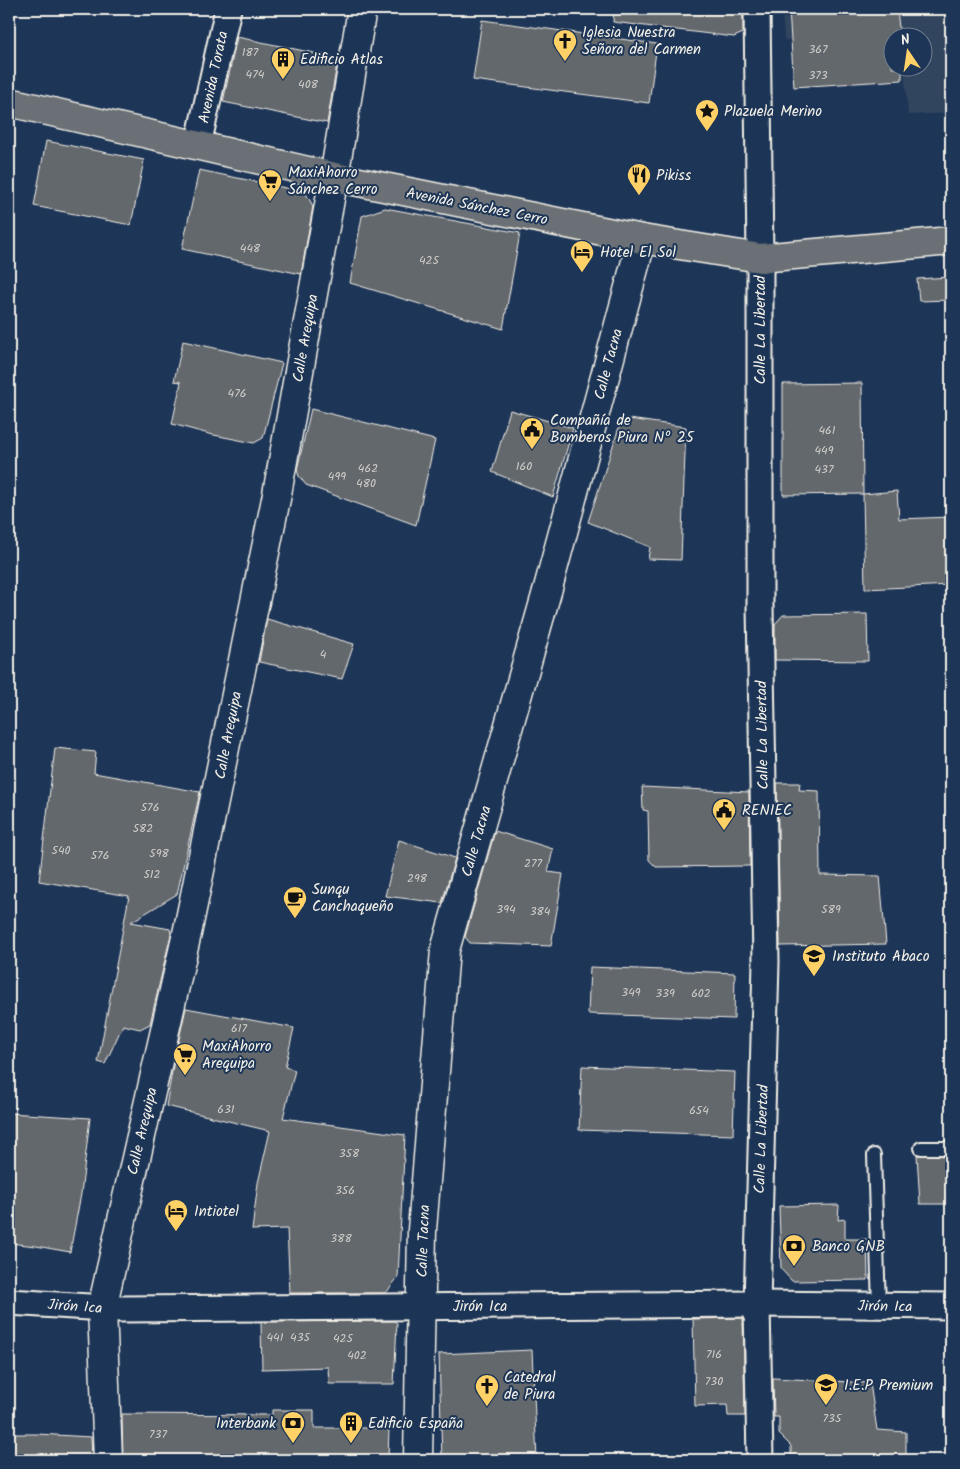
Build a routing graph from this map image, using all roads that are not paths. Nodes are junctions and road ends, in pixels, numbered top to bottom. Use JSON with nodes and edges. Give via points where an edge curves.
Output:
{"nodes":[{"id":1,"x":228,"y":9,"type":"edge"},
{"id":2,"x":362,"y":9,"type":"edge"},
{"id":3,"x":756,"y":9,"type":"edge"},
{"id":4,"x":9,"y":102,"type":"edge"},
{"id":5,"x":198,"y":145,"type":"junction"},
{"id":6,"x":334,"y":177,"type":"junction"},
{"id":7,"x":642,"y":239,"type":"junction"},
{"id":8,"x":951,"y":241,"type":"edge"},
{"id":9,"x":760,"y":258,"type":"junction"},
{"id":10,"x":921,"y":1148,"type":"dead end"},
{"id":11,"x":951,"y":1148,"type":"edge"},
{"id":12,"x":874,"y":1155,"type":"dead end"},
{"id":13,"x":9,"y":1302,"type":"edge"},
{"id":14,"x":757,"y":1304,"type":"junction"},
{"id":15,"x":421,"y":1306,"type":"junction"},
{"id":16,"x":879,"y":1306,"type":"junction"},
{"id":17,"x":951,"y":1306,"type":"edge"},
{"id":18,"x":102,"y":1308,"type":"junction"},
{"id":19,"x":108,"y":1460,"type":"edge"},
{"id":20,"x":418,"y":1460,"type":"edge"},
{"id":21,"x":760,"y":1460,"type":"edge"}],
"edges":[{"from":1,"to":5,"type":"street","name":"Avenida Torata"},
{"from":2,"to":6,"type":"street","name":"Calle Arequipa"},
{"from":3,"to":9,"type":"street","name":"Calle La Libertad"},
{"from":4,"to":5,"type":"main road","name":"Avenida Sánchez Cerro"},
{"from":5,"to":6,"type":"main road","name":"Avenida Sánchez Cerro"},
{"from":6,"to":7,"type":"main road","name":"Avenida Sánchez Cerro"},
{"from":6,"to":18,"type":"street","name":"Calle Arequipa","via":[[276,494],[190,919]]},
{"from":7,"to":9,"type":"main road","name":"Avenida Sánchez Cerro"},
{"from":7,"to":15,"type":"street","name":"Calle Tacna","via":[[546,597],[445,950],[422,1230]]},
{"from":8,"to":9,"type":"main road","name":"Avenida Sánchez Cerro"},
{"from":9,"to":14,"type":"street","name":"Calle La Libertad","via":[[760,606],[766,962]]},
{"from":10,"to":11,"type":"lane"},
{"from":12,"to":16,"type":"lane"},
{"from":13,"to":18,"type":"street","name":"Jirón Ica"},
{"from":14,"to":15,"type":"street","name":"Jirón Ica"},
{"from":14,"to":16,"type":"street","name":"Jirón Ica"},
{"from":14,"to":21,"type":"street","name":"Calle La Libertad"},
{"from":15,"to":18,"type":"street","name":"Jirón Ica"},
{"from":15,"to":20,"type":"street","name":"Calle Tacna"},
{"from":16,"to":17,"type":"street","name":"Jirón Ica"},
{"from":18,"to":19,"type":"street","name":"Calle Arequipa"}]}
